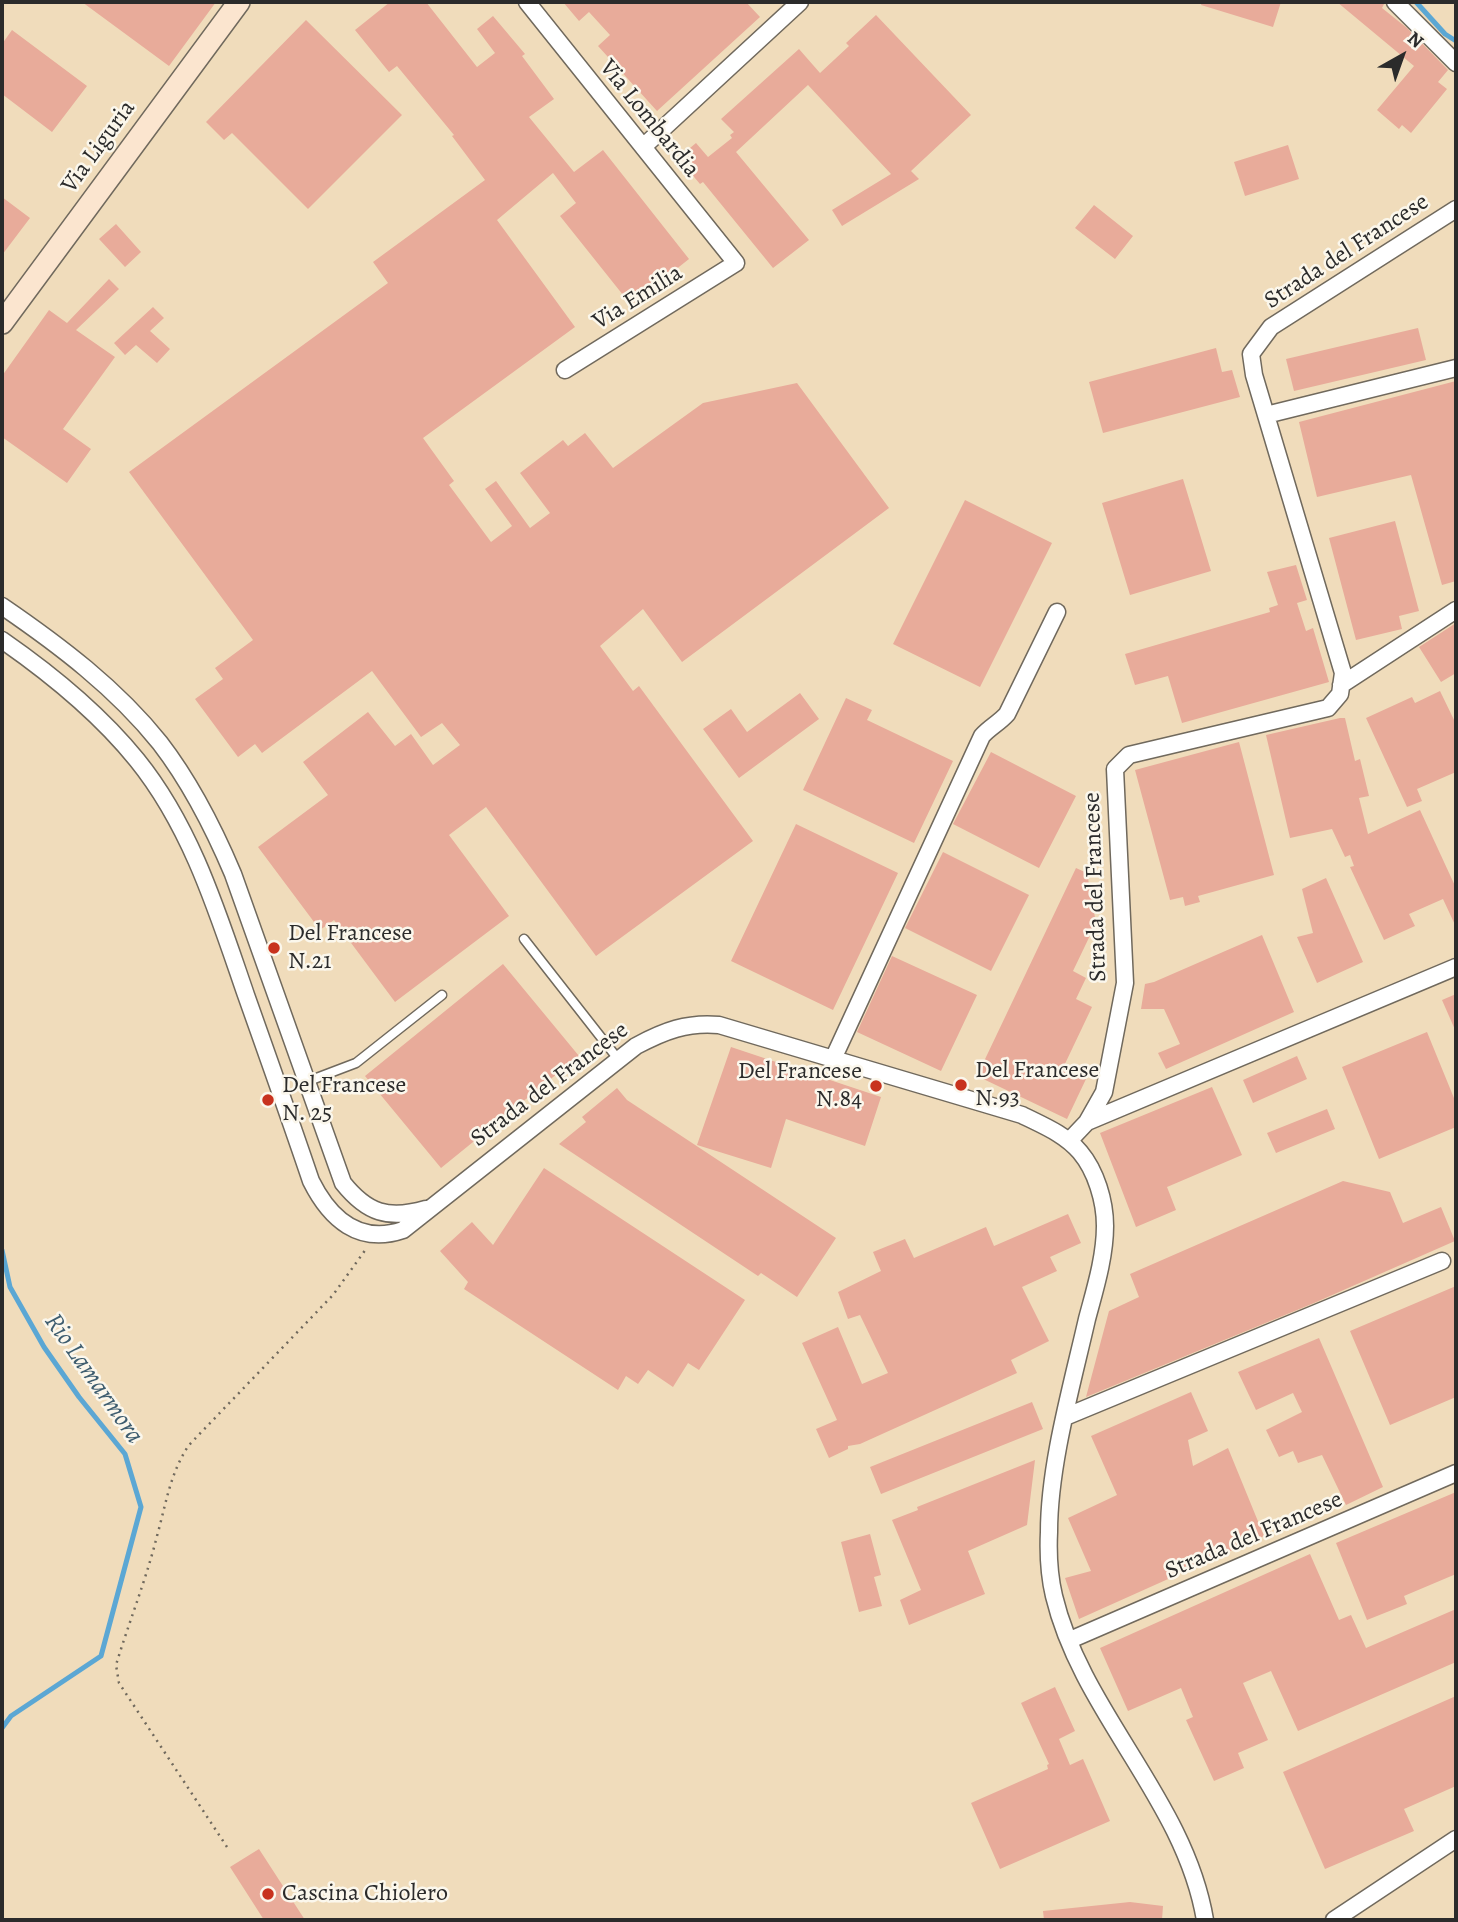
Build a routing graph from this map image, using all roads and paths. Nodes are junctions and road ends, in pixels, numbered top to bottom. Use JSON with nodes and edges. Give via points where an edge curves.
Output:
{"nodes":[{"id":1,"x":239,"y":2,"type":"edge"},
{"id":2,"x":527,"y":2,"type":"edge"},
{"id":3,"x":800,"y":2,"type":"edge"},
{"id":4,"x":1395,"y":2,"type":"edge"},
{"id":5,"x":1456,"y":63,"type":"edge"},
{"id":6,"x":642,"y":147,"type":"junction"},
{"id":7,"x":1456,"y":209,"type":"edge"},
{"id":8,"x":736,"y":263,"type":"joint"},
{"id":9,"x":2,"y":323,"type":"edge"},
{"id":10,"x":1456,"y":368,"type":"edge"},
{"id":11,"x":565,"y":370,"type":"dead end"},
{"id":12,"x":1266,"y":415,"type":"junction"},
{"id":13,"x":2,"y":598,"type":"edge"},
{"id":14,"x":2,"y":606,"type":"edge"},
{"id":15,"x":1456,"y":610,"type":"edge"},
{"id":16,"x":1056,"y":612,"type":"dead end"},
{"id":17,"x":17,"y":616,"type":"junction"},
{"id":18,"x":2,"y":640,"type":"edge"},
{"id":19,"x":1341,"y":685,"type":"junction"},
{"id":20,"x":123,"y":703,"type":"junction"},
{"id":21,"x":104,"y":723,"type":"junction"},
{"id":22,"x":210,"y":824,"type":"junction"},
{"id":23,"x":185,"y":838,"type":"junction"},
{"id":24,"x":524,"y":939,"type":"dead end"},
{"id":25,"x":1456,"y":967,"type":"edge"},
{"id":26,"x":442,"y":995,"type":"dead end"},
{"id":27,"x":618,"y":1059,"type":"junction"},
{"id":28,"x":832,"y":1059,"type":"junction"},
{"id":29,"x":304,"y":1076,"type":"junction"},
{"id":30,"x":276,"y":1080,"type":"junction"},
{"id":31,"x":1087,"y":1122,"type":"junction"},
{"id":32,"x":1069,"y":1141,"type":"junction"},
{"id":33,"x":428,"y":1209,"type":"junction"},
{"id":34,"x":376,"y":1235,"type":"junction"},
{"id":35,"x":1442,"y":1261,"type":"dead end"},
{"id":36,"x":1065,"y":1417,"type":"junction"},
{"id":37,"x":1456,"y":1473,"type":"edge"},
{"id":38,"x":1070,"y":1640,"type":"junction"},
{"id":39,"x":1456,"y":1839,"type":"edge"},
{"id":40,"x":227,"y":1847,"type":"dead end"},
{"id":41,"x":1205,"y":1920,"type":"edge"},
{"id":42,"x":1334,"y":1920,"type":"edge"}],
"edges":[{"from":1,"to":9,"type":"street","name":"Via Liguria"},
{"from":2,"to":6,"type":"street","name":"Via Lombardia"},
{"from":3,"to":6,"type":"street"},
{"from":4,"to":5,"type":"street"},
{"from":6,"to":8,"type":"street","name":"Via Lombardia"},
{"from":7,"to":12,"type":"street","name":"Strada del Francese","via":[[1271,327],[1251,354]]},
{"from":8,"to":11,"type":"street","name":"Via Emilia"},
{"from":10,"to":12,"type":"street"},
{"from":12,"to":19,"type":"street","name":"Strada del Francese","via":[[1343,673]]},
{"from":13,"to":17,"type":"street"},
{"from":14,"to":17,"type":"street","name":"Strada del Francese"},
{"from":15,"to":19,"type":"street","name":"Strada del Francese"},
{"from":16,"to":28,"type":"street","via":[[1007,714],[982,736]]},
{"from":17,"to":20,"type":"street","name":"Strada del Francese"},
{"from":18,"to":21,"type":"street"},
{"from":19,"to":31,"type":"street","name":"Strada del Francese","via":[[1340,694],[1328,708],[1129,755],[1115,769],[1125,983],[1104,1092]]},
{"from":20,"to":21,"type":"street"},
{"from":20,"to":22,"type":"street","name":"Strada del Francese","via":[[160,744]]},
{"from":21,"to":23,"type":"street","via":[[138,761]]},
{"from":22,"to":23,"type":"street"},
{"from":22,"to":29,"type":"street","name":"Strada del Francese","via":[[233,874]]},
{"from":23,"to":30,"type":"street","via":[[207,885]]},
{"from":24,"to":27,"type":"lane"},
{"from":25,"to":31,"type":"street","name":"Strada del Francese"},
{"from":26,"to":29,"type":"lane","via":[[356,1063]]},
{"from":27,"to":28,"type":"street","name":"Strada del Francese","via":[[660,1032],[704,1024]]},
{"from":27,"to":33,"type":"street","name":"Strada del Francese"},
{"from":28,"to":32,"type":"street","name":"Strada del Francese","via":[[1022,1115]]},
{"from":29,"to":30,"type":"street"},
{"from":29,"to":33,"type":"street","name":"Strada del Francese","via":[[343,1183],[352,1195],[385,1213]]},
{"from":30,"to":34,"type":"street","via":[[319,1198],[342,1223]]},
{"from":31,"to":32,"type":"street","name":"Strada del Francese"},
{"from":32,"to":36,"type":"street","name":"Strada del Francese","via":[[1090,1167],[1101,1196],[1105,1226]]},
{"from":33,"to":34,"type":"street","name":"Strada del Francese","via":[[403,1230]]},
{"from":34,"to":40,"type":"path","via":[[333,1295],[189,1445],[167,1491],[116,1665],[119,1683]]},
{"from":35,"to":36,"type":"street"},
{"from":36,"to":38,"type":"street","name":"Strada del Francese","via":[[1049,1508],[1049,1550],[1054,1594]]},
{"from":37,"to":38,"type":"street","name":"Strada del Francese"},
{"from":38,"to":41,"type":"street","name":"Strada del Francese","via":[[1105,1711],[1170,1820],[1196,1882]]},
{"from":39,"to":42,"type":"street"}]}
